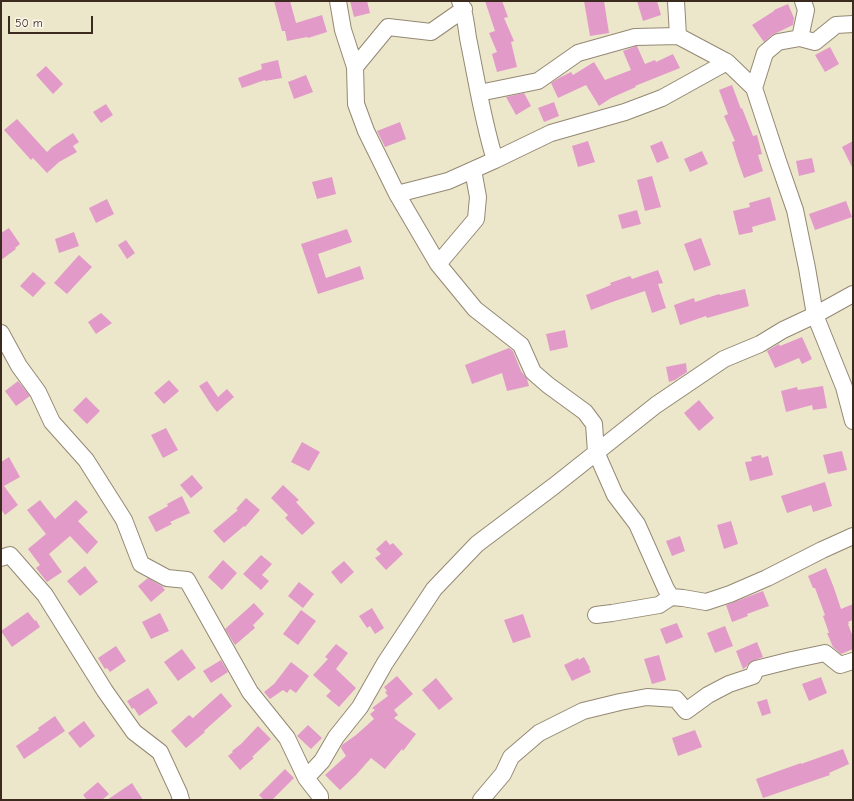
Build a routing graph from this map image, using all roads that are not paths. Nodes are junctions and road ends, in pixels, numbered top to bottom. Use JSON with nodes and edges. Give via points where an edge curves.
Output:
{"nodes":[{"id":1,"x":338,"y":1,"type":"edge"},
{"id":2,"x":676,"y":1,"type":"edge"},
{"id":3,"x":803,"y":1,"type":"edge"},
{"id":4,"x":462,"y":5,"type":"edge"},
{"id":5,"x":853,"y":24,"type":"edge"},
{"id":6,"x":678,"y":36,"type":"junction"},
{"id":7,"x":800,"y":38,"type":"junction"},
{"id":8,"x":727,"y":62,"type":"junction"},
{"id":9,"x":355,"y":67,"type":"junction"},
{"id":10,"x":754,"y":88,"type":"junction"},
{"id":11,"x":479,"y":92,"type":"junction"},
{"id":12,"x":495,"y":160,"type":"junction"},
{"id":13,"x":473,"y":170,"type":"junction"},
{"id":14,"x":397,"y":194,"type":"junction"},
{"id":15,"x":438,"y":264,"type":"junction"},
{"id":16,"x":853,"y":294,"type":"edge"},
{"id":17,"x":815,"y":315,"type":"junction"},
{"id":18,"x":1,"y":333,"type":"edge"},
{"id":19,"x":853,"y":422,"type":"edge"},
{"id":20,"x":596,"y":452,"type":"junction"},
{"id":21,"x":853,"y":536,"type":"edge"},
{"id":22,"x":1,"y":558,"type":"edge"},
{"id":23,"x":671,"y":597,"type":"junction"},
{"id":24,"x":596,"y":615,"type":"dead end"},
{"id":25,"x":853,"y":661,"type":"edge"},
{"id":26,"x":306,"y":778,"type":"junction"},
{"id":27,"x":180,"y":800,"type":"edge"},
{"id":28,"x":320,"y":800,"type":"edge"},
{"id":29,"x":481,"y":800,"type":"edge"}],
"edges":[{"from":1,"to":9,"type":"street","via":[[343,30]]},
{"from":2,"to":6,"type":"street"},
{"from":3,"to":7,"type":"street","via":[[806,10]]},
{"from":4,"to":9,"type":"street","via":[[431,32],[388,27]]},
{"from":4,"to":11,"type":"street"},
{"from":5,"to":7,"type":"street","via":[[836,25],[815,42]]},
{"from":6,"to":8,"type":"street"},
{"from":6,"to":11,"type":"street","via":[[636,37],[578,53],[538,81]]},
{"from":7,"to":10,"type":"street","via":[[778,42],[765,53]]},
{"from":8,"to":10,"type":"street"},
{"from":8,"to":12,"type":"street","via":[[662,98],[625,112],[551,133]]},
{"from":9,"to":14,"type":"street","via":[[356,104],[366,131]]},
{"from":10,"to":17,"type":"street","via":[[795,210]]},
{"from":11,"to":12,"type":"street","via":[[487,136]]},
{"from":12,"to":13,"type":"street"},
{"from":13,"to":14,"type":"street","via":[[448,181]]},
{"from":13,"to":15,"type":"street","via":[[478,197],[476,219]]},
{"from":14,"to":15,"type":"street"},
{"from":15,"to":20,"type":"street","via":[[475,309],[521,345],[533,372],[585,412],[594,424]]},
{"from":16,"to":17,"type":"street"},
{"from":17,"to":19,"type":"street","via":[[844,387]]},
{"from":17,"to":20,"type":"street","via":[[760,344],[724,359],[656,405]]},
{"from":18,"to":26,"type":"street","via":[[19,366],[38,392],[52,422],[86,460],[124,520],[140,564],[167,578],[187,580],[250,692],[287,738]]},
{"from":20,"to":23,"type":"street","via":[[614,495],[637,524]]},
{"from":20,"to":26,"type":"street","via":[[477,544],[434,589],[385,663],[360,707],[336,737],[322,761]]},
{"from":21,"to":23,"type":"street","via":[[730,594],[706,602]]},
{"from":22,"to":27,"type":"street","via":[[10,555],[45,595],[134,732],[160,752]]},
{"from":23,"to":24,"type":"street","via":[[659,605]]},
{"from":25,"to":29,"type":"street","via":[[840,665],[825,652],[756,669],[754,676],[729,684],[686,711],[676,699],[647,697],[583,711],[539,733],[511,758],[503,774]]},
{"from":26,"to":28,"type":"street","via":[[320,796]]}]}
